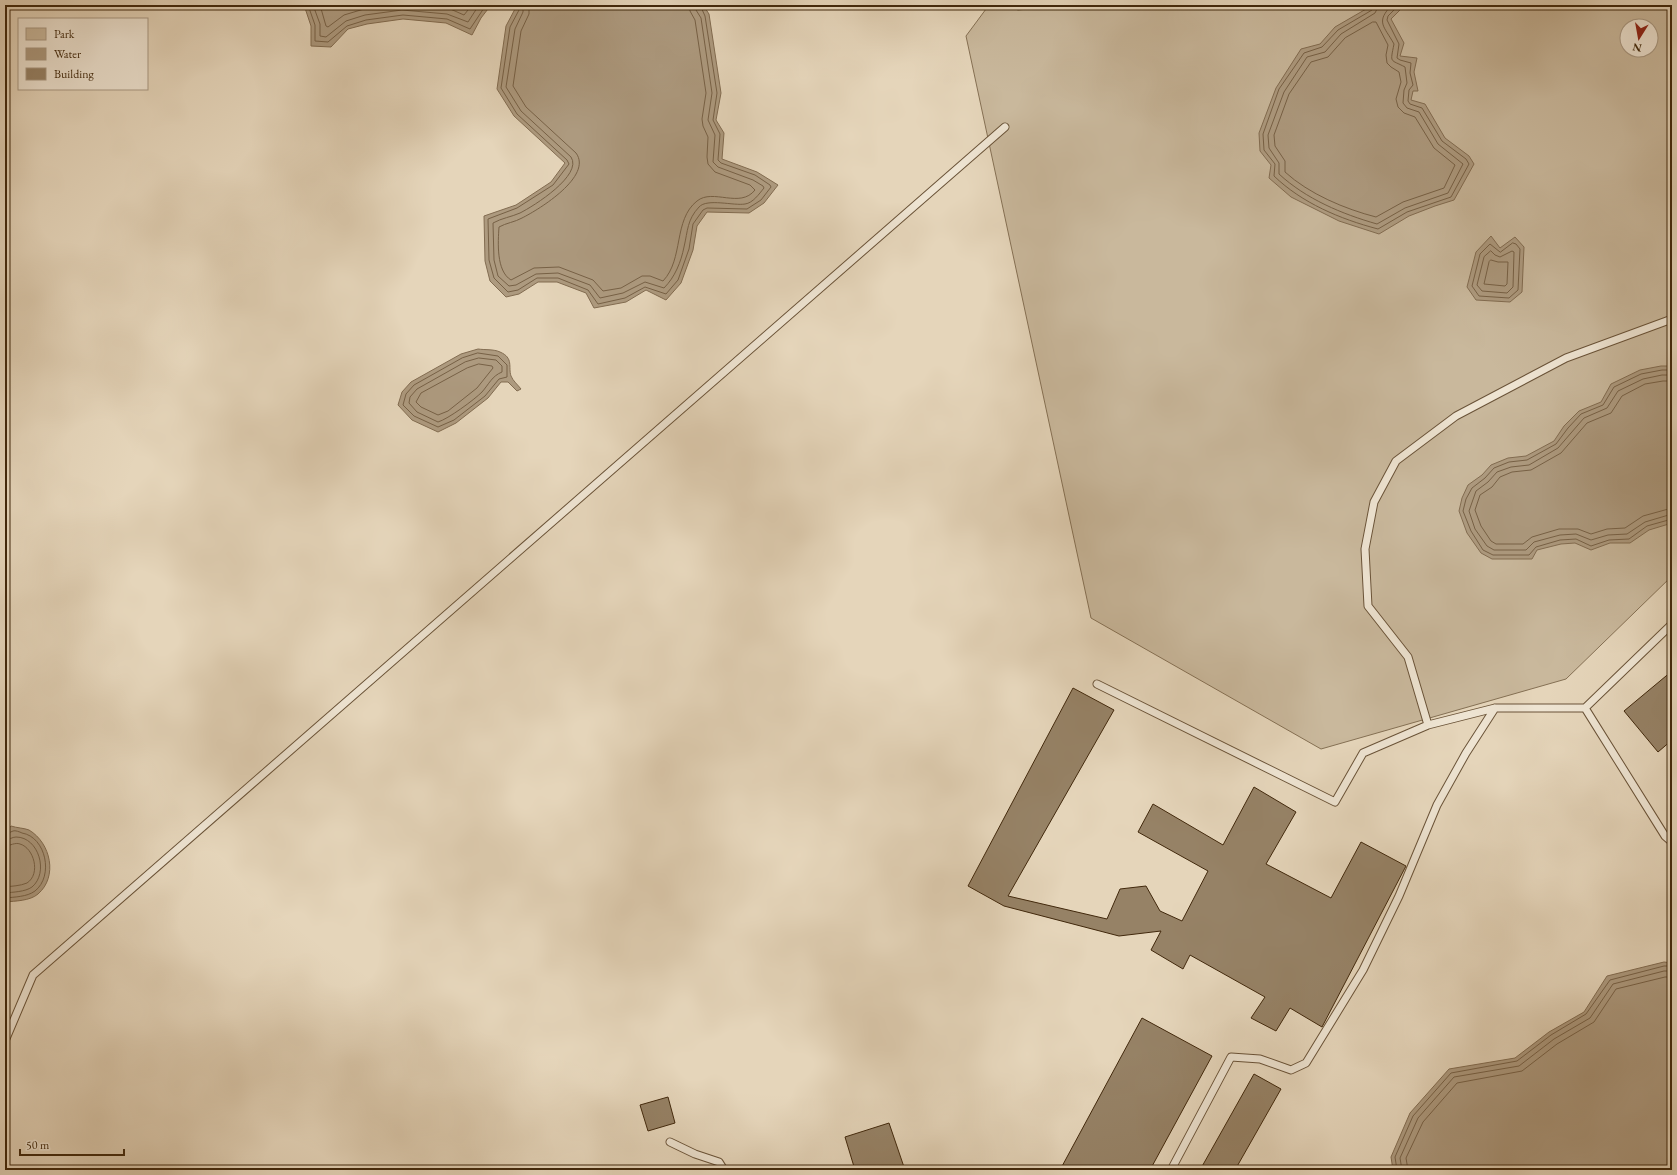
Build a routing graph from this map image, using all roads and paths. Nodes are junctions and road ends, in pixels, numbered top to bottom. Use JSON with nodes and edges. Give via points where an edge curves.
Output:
{"nodes":[{"id":1,"x":1005,"y":127,"type":"dead end"},
{"id":2,"x":1672,"y":319,"type":"edge"},
{"id":3,"x":1672,"y":624,"type":"edge"},
{"id":4,"x":1097,"y":684,"type":"dead end"},
{"id":5,"x":1495,"y":708,"type":"junction"},
{"id":6,"x":1585,"y":708,"type":"junction"},
{"id":7,"x":1428,"y":725,"type":"junction"},
{"id":8,"x":1672,"y":842,"type":"edge"},
{"id":9,"x":5,"y":1041,"type":"edge"},
{"id":10,"x":670,"y":1142,"type":"dead end"},
{"id":11,"x":724,"y":1170,"type":"edge"},
{"id":12,"x":1171,"y":1170,"type":"edge"}],
"edges":[{"from":1,"to":9,"type":"lane","via":[[33,975]]},
{"from":2,"to":7,"type":"lane","via":[[1566,358],[1456,416],[1396,461],[1372,510],[1365,549],[1368,606],[1408,657]]},
{"from":3,"to":6,"type":"lane"},
{"from":4,"to":7,"type":"lane","via":[[1335,802],[1363,753]]},
{"from":5,"to":6,"type":"lane"},
{"from":5,"to":7,"type":"lane"},
{"from":5,"to":12,"type":"lane","via":[[1437,805],[1399,896],[1363,970],[1306,1063],[1291,1070],[1260,1059],[1231,1057]]},
{"from":6,"to":8,"type":"lane","via":[[1665,836]]},
{"from":10,"to":11,"type":"lane","via":[[719,1162]]}]}
